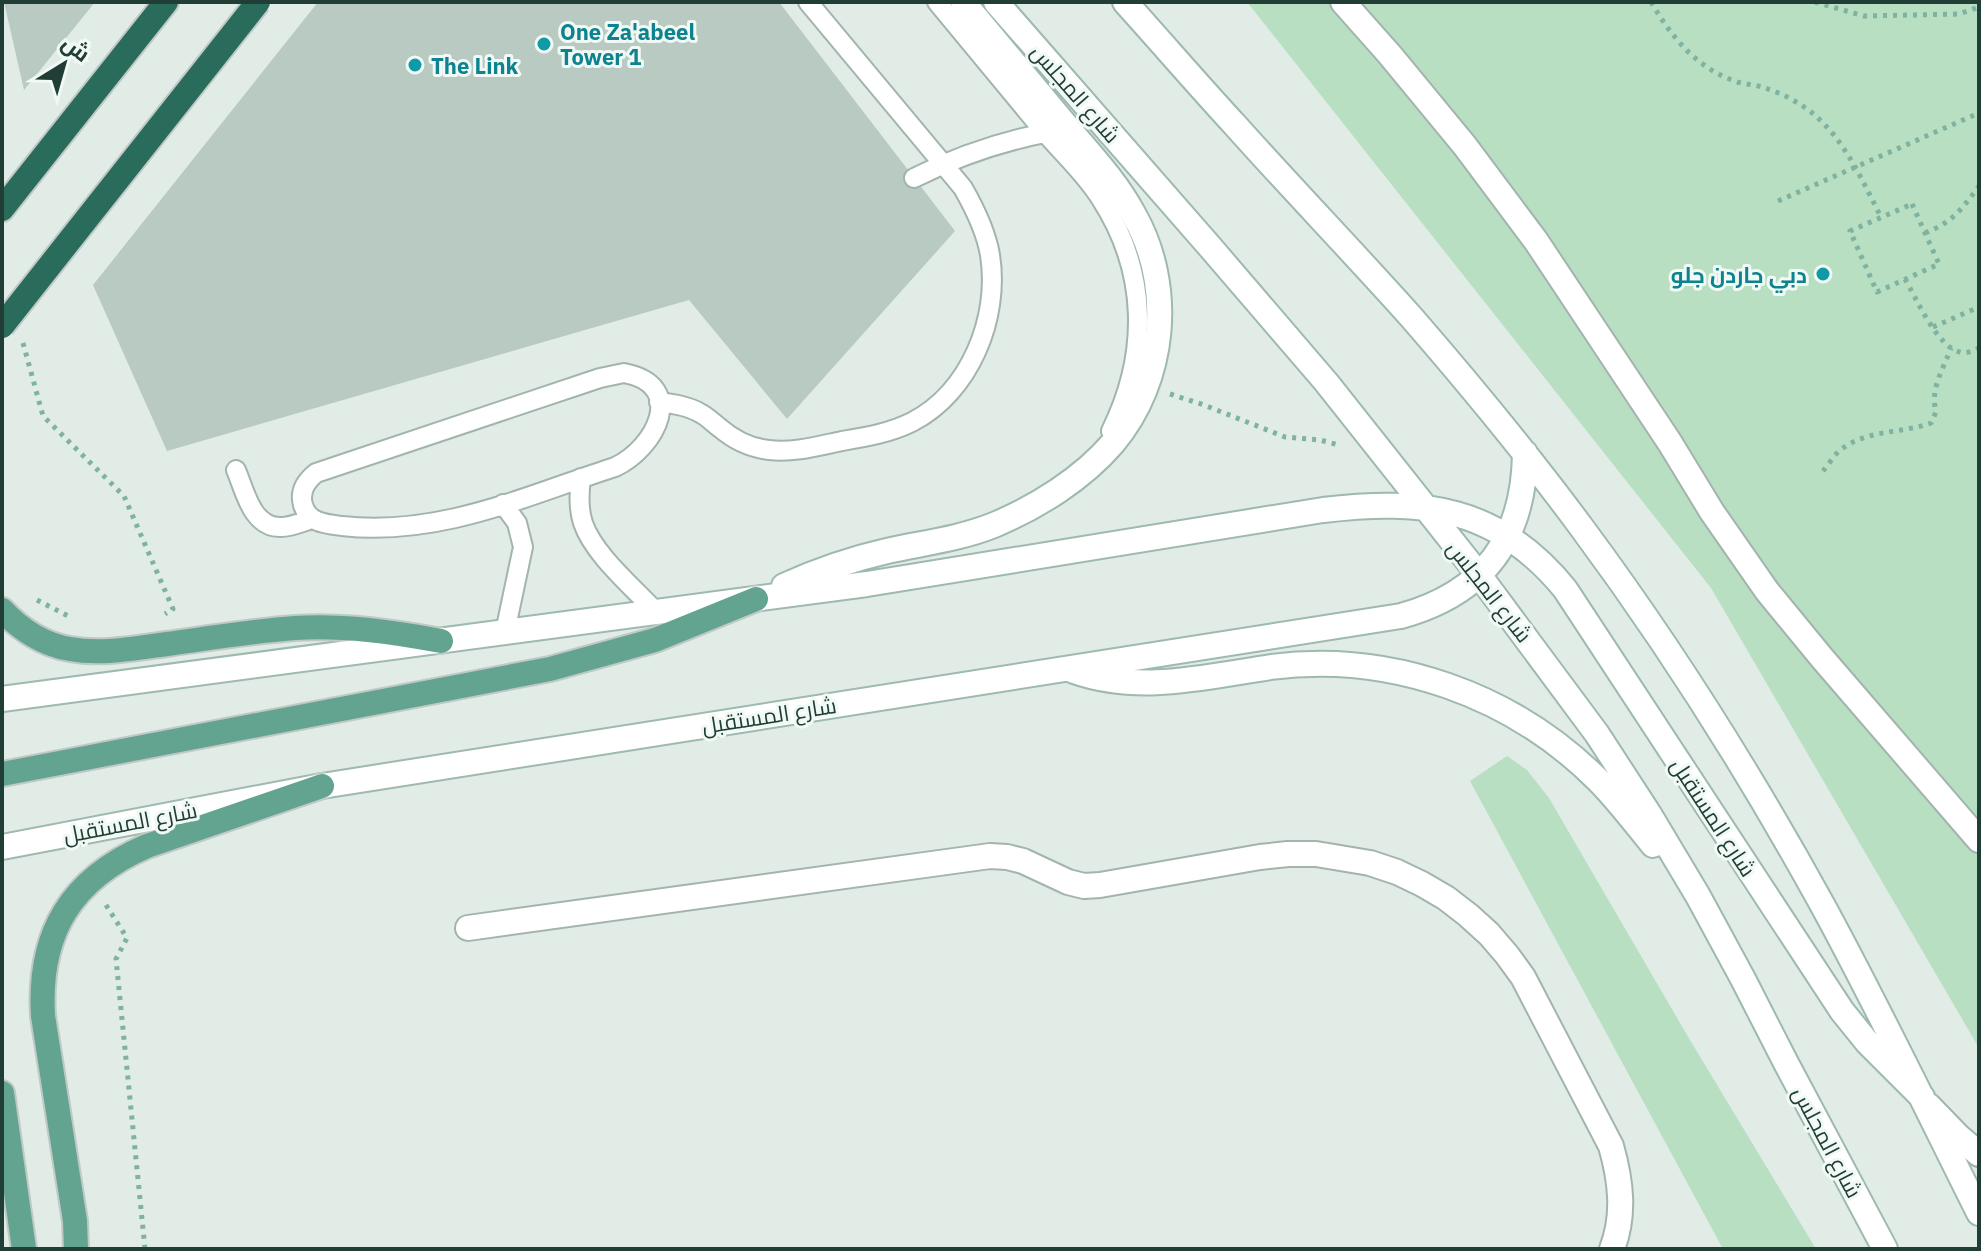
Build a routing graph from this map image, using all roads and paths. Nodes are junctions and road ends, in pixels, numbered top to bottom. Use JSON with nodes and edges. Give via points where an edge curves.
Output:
{"nodes":[{"id":1,"x":166,"y":2,"type":"edge"},
{"id":2,"x":258,"y":2,"type":"edge"},
{"id":3,"x":808,"y":2,"type":"edge"},
{"id":4,"x":937,"y":2,"type":"edge"},
{"id":5,"x":963,"y":2,"type":"edge"},
{"id":6,"x":996,"y":2,"type":"edge"},
{"id":7,"x":1125,"y":2,"type":"edge"},
{"id":8,"x":1343,"y":2,"type":"edge"},
{"id":9,"x":1651,"y":2,"type":"edge"},
{"id":10,"x":1815,"y":2,"type":"edge"},
{"id":11,"x":1979,"y":7,"type":"edge"},
{"id":12,"x":1979,"y":113,"type":"edge"},
{"id":13,"x":1045,"y":133,"type":"junction"},
{"id":14,"x":943,"y":164,"type":"junction"},
{"id":15,"x":1855,"y":167,"type":"junction"},
{"id":16,"x":914,"y":178,"type":"dead end"},
{"id":17,"x":1979,"y":186,"type":"edge"},
{"id":18,"x":1778,"y":201,"type":"dead end"},
{"id":19,"x":2,"y":209,"type":"edge"},
{"id":20,"x":1881,"y":217,"type":"junction"},
{"id":21,"x":1925,"y":233,"type":"junction"},
{"id":22,"x":1905,"y":279,"type":"junction"},
{"id":23,"x":1979,"y":307,"type":"edge"},
{"id":24,"x":2,"y":326,"type":"edge"},
{"id":25,"x":1933,"y":327,"type":"junction"},
{"id":26,"x":23,"y":340,"type":"dead end"},
{"id":27,"x":1951,"y":348,"type":"junction"},
{"id":28,"x":1979,"y":348,"type":"edge"},
{"id":29,"x":1146,"y":386,"type":"junction"},
{"id":30,"x":659,"y":402,"type":"junction"},
{"id":31,"x":1344,"y":448,"type":"dead end"},
{"id":32,"x":1525,"y":453,"type":"junction"},
{"id":33,"x":236,"y":470,"type":"dead end"},
{"id":34,"x":1823,"y":471,"type":"dead end"},
{"id":35,"x":1078,"y":475,"type":"junction"},
{"id":36,"x":581,"y":478,"type":"junction"},
{"id":37,"x":503,"y":504,"type":"junction"},
{"id":38,"x":1427,"y":509,"type":"junction"},
{"id":39,"x":312,"y":519,"type":"junction"},
{"id":40,"x":1508,"y":535,"type":"junction"},
{"id":41,"x":1479,"y":575,"type":"junction"},
{"id":42,"x":756,"y":599,"type":"junction"},
{"id":43,"x":37,"y":600,"type":"dead end"},
{"id":44,"x":2,"y":610,"type":"edge"},
{"id":45,"x":656,"y":612,"type":"junction"},
{"id":46,"x":163,"y":615,"type":"dead end"},
{"id":47,"x":76,"y":620,"type":"dead end"},
{"id":48,"x":505,"y":632,"type":"junction"},
{"id":49,"x":441,"y":641,"type":"junction"},
{"id":50,"x":1068,"y":668,"type":"junction"},
{"id":51,"x":2,"y":699,"type":"edge"},
{"id":52,"x":2,"y":774,"type":"edge"},
{"id":53,"x":322,"y":786,"type":"junction"},
{"id":54,"x":1979,"y":840,"type":"edge"},
{"id":55,"x":2,"y":847,"type":"edge"},
{"id":56,"x":1698,"y":896,"type":"junction"},
{"id":57,"x":104,"y":901,"type":"dead end"},
{"id":58,"x":468,"y":928,"type":"dead end"},
{"id":59,"x":2,"y":1093,"type":"edge"},
{"id":60,"x":1922,"y":1097,"type":"junction"},
{"id":61,"x":1979,"y":1154,"type":"edge"},
{"id":62,"x":1979,"y":1213,"type":"edge"},
{"id":63,"x":24,"y":1249,"type":"edge"},
{"id":64,"x":76,"y":1249,"type":"edge"},
{"id":65,"x":145,"y":1249,"type":"edge"},
{"id":66,"x":1612,"y":1249,"type":"edge"},
{"id":67,"x":1885,"y":1249,"type":"edge"}],
"edges":[{"from":1,"to":19,"type":"highway"},
{"from":2,"to":24,"type":"highway","bridge":true},
{"from":3,"to":14,"type":"lane"},
{"from":4,"to":13,"type":"lane"},
{"from":5,"to":29,"type":"main road","via":[[1122,194],[1140,227],[1154,262],[1160,313]]},
{"from":6,"to":38,"type":"main road","name":"شارع المجلس","via":[[1316,370]]},
{"from":7,"to":32,"type":"main road","via":[[1411,317]]},
{"from":8,"to":54,"type":"main road","via":[[1465,146],[1536,241],[1767,591]]},
{"from":9,"to":15,"type":"path","via":[[1687,52],[1734,81],[1792,99],[1838,139]]},
{"from":10,"to":11,"type":"path","via":[[1864,16],[1959,14]]},
{"from":12,"to":15,"type":"path"},
{"from":13,"to":14,"type":"lane"},
{"from":13,"to":35,"type":"lane","via":[[1113,217],[1135,281],[1137,348],[1131,382],[1103,443]]},
{"from":14,"to":16,"type":"lane"},
{"from":14,"to":30,"type":"lane","via":[[975,209],[992,278],[977,348],[952,391],[934,408],[891,431],[771,451],[744,444],[699,412]]},
{"from":15,"to":18,"type":"path"},
{"from":15,"to":20,"type":"path"},
{"from":17,"to":21,"type":"path","via":[[1956,216]]},
{"from":20,"to":21,"type":"path","via":[[1912,204]]},
{"from":20,"to":22,"type":"path","via":[[1850,231],[1877,292]]},
{"from":21,"to":22,"type":"path","via":[[1939,264]]},
{"from":22,"to":25,"type":"path"},
{"from":23,"to":25,"type":"path"},
{"from":25,"to":27,"type":"path"},
{"from":26,"to":46,"type":"path","via":[[43,416],[124,496],[173,609]]},
{"from":27,"to":28,"type":"path"},
{"from":27,"to":34,"type":"path","via":[[1935,387],[1931,423],[1852,442]]},
{"from":29,"to":31,"type":"path","via":[[1285,437]]},
{"from":29,"to":35,"type":"main road","via":[[1126,425]]},
{"from":30,"to":36,"type":"lane","via":[[657,427],[634,456]]},
{"from":30,"to":39,"type":"lane","via":[[655,391],[636,375],[612,374],[339,465],[316,473],[304,486],[303,504]]},
{"from":32,"to":40,"type":"main road","name":"شارع المستقبل","via":[[1525,482]]},
{"from":32,"to":60,"type":"main road","via":[[1633,600],[1734,752],[1825,909]]},
{"from":33,"to":39,"type":"lane","via":[[263,522],[280,528]]},
{"from":35,"to":42,"type":"main road","via":[[994,525],[854,560]]},
{"from":36,"to":37,"type":"lane"},
{"from":36,"to":45,"type":"lane","via":[[580,507],[589,535]]},
{"from":37,"to":39,"type":"lane","via":[[458,519],[394,529]]},
{"from":37,"to":48,"type":"lane","via":[[517,523],[523,547]]},
{"from":38,"to":40,"type":"main road","name":"شارع المستقبل","via":[[1455,513]]},
{"from":38,"to":41,"type":"main road","name":"شارع المجلس"},
{"from":38,"to":42,"type":"main road","name":"شارع المستقبل","via":[[1323,510]]},
{"from":40,"to":41,"type":"main road","name":"شارع المستقبل"},
{"from":40,"to":60,"type":"main road","name":"شارع المستقبل","via":[[1565,589],[1842,1011]]},
{"from":41,"to":50,"type":"main road","name":"شارع المستقبل","via":[[1442,602],[1401,616]]},
{"from":41,"to":56,"type":"main road","name":"شارع المجلس","via":[[1597,734]]},
{"from":42,"to":45,"type":"main road","name":"شارع المستقبل"},
{"from":42,"to":52,"type":"main road","via":[[655,640],[550,669]]},
{"from":43,"to":47,"type":"path"},
{"from":44,"to":49,"type":"main road","via":[[42,640],[93,652],[299,628],[394,632]]},
{"from":45,"to":48,"type":"main road","name":"شارع المستقبل"},
{"from":48,"to":49,"type":"main road","name":"شارع المستقبل"},
{"from":49,"to":51,"type":"main road","name":"شارع المستقبل"},
{"from":50,"to":53,"type":"main road","name":"شارع المستقبل"},
{"from":50,"to":56,"type":"main road","via":[[1137,684],[1279,666],[1350,665],[1454,688],[1517,717],[1572,757]]},
{"from":53,"to":55,"type":"main road","name":"شارع المستقبل"},
{"from":53,"to":64,"type":"main road","via":[[125,855],[86,884],[58,923],[44,968],[43,1016]]},
{"from":56,"to":67,"type":"main road","name":"شارع المجلس"},
{"from":57,"to":65,"type":"path","via":[[127,938],[116,959]]},
{"from":58,"to":66,"type":"main road","via":[[990,856],[1023,861],[1084,886],[1288,854],[1370,863],[1446,898],[1489,934],[1523,977],[1611,1146],[1621,1195]]},
{"from":59,"to":63,"type":"main road"},
{"from":60,"to":61,"type":"main road"},
{"from":60,"to":62,"type":"main road"}]}
